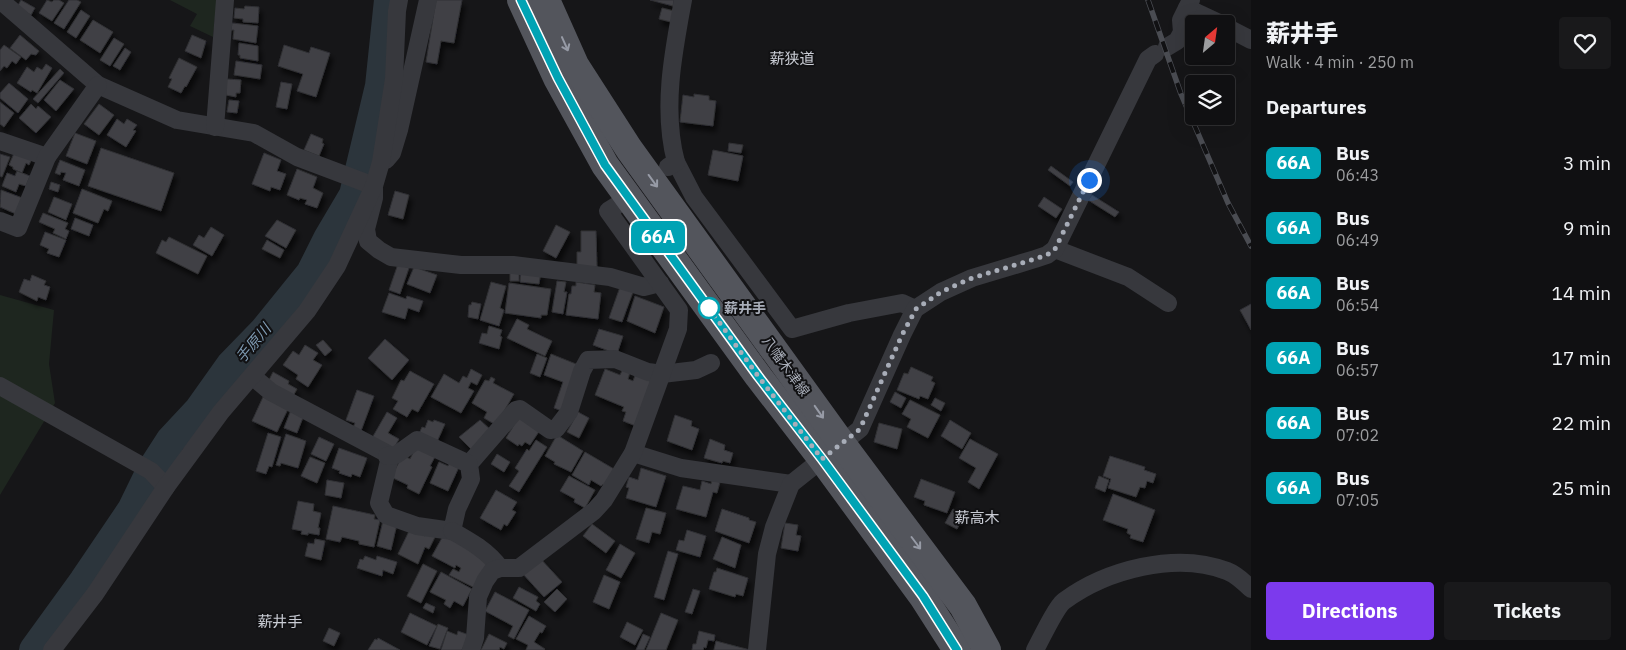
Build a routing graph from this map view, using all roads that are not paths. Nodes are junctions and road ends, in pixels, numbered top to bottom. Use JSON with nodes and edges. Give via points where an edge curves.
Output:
{"nodes":[{"id":1,"x":0,"y":0,"type":"edge"},
{"id":2,"x":225,"y":0,"type":"edge"},
{"id":3,"x":399,"y":0,"type":"edge"},
{"id":4,"x":428,"y":0,"type":"edge"},
{"id":5,"x":521,"y":0,"type":"edge"},
{"id":6,"x":546,"y":0,"type":"edge"},
{"id":7,"x":683,"y":0,"type":"edge"},
{"id":8,"x":1189,"y":4,"type":"edge"},
{"id":9,"x":1206,"y":15,"type":"edge"},
{"id":10,"x":1235,"y":32,"type":"edge"},
{"id":11,"x":1251,"y":40,"type":"edge"},
{"id":12,"x":98,"y":85,"type":"junction"},
{"id":13,"x":215,"y":127,"type":"junction"},
{"id":14,"x":0,"y":141,"type":"edge"},
{"id":15,"x":46,"y":157,"type":"junction"},
{"id":16,"x":373,"y":180,"type":"junction"},
{"id":17,"x":616,"y":206,"type":"dead end"},
{"id":18,"x":0,"y":222,"type":"edge"},
{"id":19,"x":1055,"y":249,"type":"junction"},
{"id":20,"x":660,"y":283,"type":"junction"},
{"id":21,"x":1168,"y":303,"type":"dead end"},
{"id":22,"x":916,"y":309,"type":"junction"},
{"id":23,"x":711,"y":363,"type":"dead end"},
{"id":24,"x":662,"y":374,"type":"junction"},
{"id":25,"x":252,"y":376,"type":"junction"},
{"id":26,"x":0,"y":386,"type":"edge"},
{"id":27,"x":832,"y":452,"type":"junction"},
{"id":28,"x":633,"y":453,"type":"junction"},
{"id":29,"x":387,"y":456,"type":"junction"},
{"id":30,"x":469,"y":464,"type":"junction"},
{"id":31,"x":792,"y":484,"type":"junction"},
{"id":32,"x":166,"y":487,"type":"junction"},
{"id":33,"x":452,"y":531,"type":"junction"},
{"id":34,"x":500,"y":568,"type":"junction"},
{"id":35,"x":1251,"y":589,"type":"edge"},
{"id":36,"x":52,"y":650,"type":"edge"},
{"id":37,"x":471,"y":650,"type":"edge"},
{"id":38,"x":757,"y":650,"type":"edge"},
{"id":39,"x":957,"y":650,"type":"edge"},
{"id":40,"x":987,"y":650,"type":"edge"},
{"id":41,"x":1035,"y":650,"type":"edge"}],
"edges":[{"from":1,"to":12,"type":"street"},
{"from":2,"to":13,"type":"street"},
{"from":3,"to":16,"type":"street","via":[[394,79]]},
{"from":4,"to":16,"type":"street","via":[[392,153]]},
{"from":5,"to":27,"type":"main road","name":"八幡木津線","via":[[605,165],[758,376]]},
{"from":6,"to":27,"type":"main road","name":"八幡木津線","one_way":true,"via":[[575,65]]},
{"from":7,"to":22,"type":"street","via":[[668,97],[672,165],[792,329],[849,313],[902,304]]},
{"from":8,"to":9,"type":"street"},
{"from":8,"to":19,"type":"street","via":[[1178,41],[1148,59]]},
{"from":10,"to":11,"type":"street"},
{"from":12,"to":13,"type":"street","via":[[177,120]]},
{"from":12,"to":15,"type":"street"},
{"from":13,"to":16,"type":"street","via":[[254,133],[297,157]]},
{"from":14,"to":15,"type":"street"},
{"from":15,"to":18,"type":"street","via":[[18,228]]},
{"from":16,"to":20,"type":"street","via":[[374,198],[366,229],[368,241],[390,257],[461,265],[513,265],[610,277],[644,287]]},
{"from":16,"to":25,"type":"street","via":[[337,266],[307,311]]},
{"from":17,"to":20,"type":"street","via":[[608,211]]},
{"from":19,"to":21,"type":"street","via":[[1128,277]]},
{"from":19,"to":22,"type":"street","via":[[1047,255],[972,278],[941,292]]},
{"from":20,"to":24,"type":"street","via":[[678,310],[678,329]]},
{"from":22,"to":27,"type":"street","via":[[860,429]]},
{"from":23,"to":24,"type":"street","via":[[696,370]]},
{"from":24,"to":28,"type":"street"},
{"from":24,"to":30,"type":"street","via":[[615,359],[588,360],[569,412],[556,429],[550,430],[520,409],[516,410]]},
{"from":25,"to":29,"type":"street","via":[[271,392]]},
{"from":25,"to":32,"type":"street","via":[[220,412]]},
{"from":26,"to":32,"type":"street","via":[[151,471]]},
{"from":27,"to":31,"type":"street"},
{"from":27,"to":39,"type":"main road","name":"八幡木津線"},
{"from":27,"to":40,"type":"main road","name":"八幡木津線","one_way":true,"via":[[963,606]]},
{"from":28,"to":31,"type":"street","via":[[681,468]]},
{"from":28,"to":34,"type":"street","via":[[594,511],[519,568]]},
{"from":29,"to":30,"type":"street","via":[[396,455],[416,440]]},
{"from":29,"to":33,"type":"street","via":[[389,461],[379,503],[386,515],[417,526]]},
{"from":30,"to":33,"type":"street","via":[[471,479],[457,509]]},
{"from":31,"to":38,"type":"street","via":[[767,554]]},
{"from":32,"to":36,"type":"street"},
{"from":33,"to":34,"type":"street","via":[[476,544]]},
{"from":34,"to":37,"type":"street","via":[[492,571],[478,597]]},
{"from":35,"to":41,"type":"street","via":[[1228,571],[1204,565],[1162,563],[1132,569],[1096,582],[1062,602]]}]}
